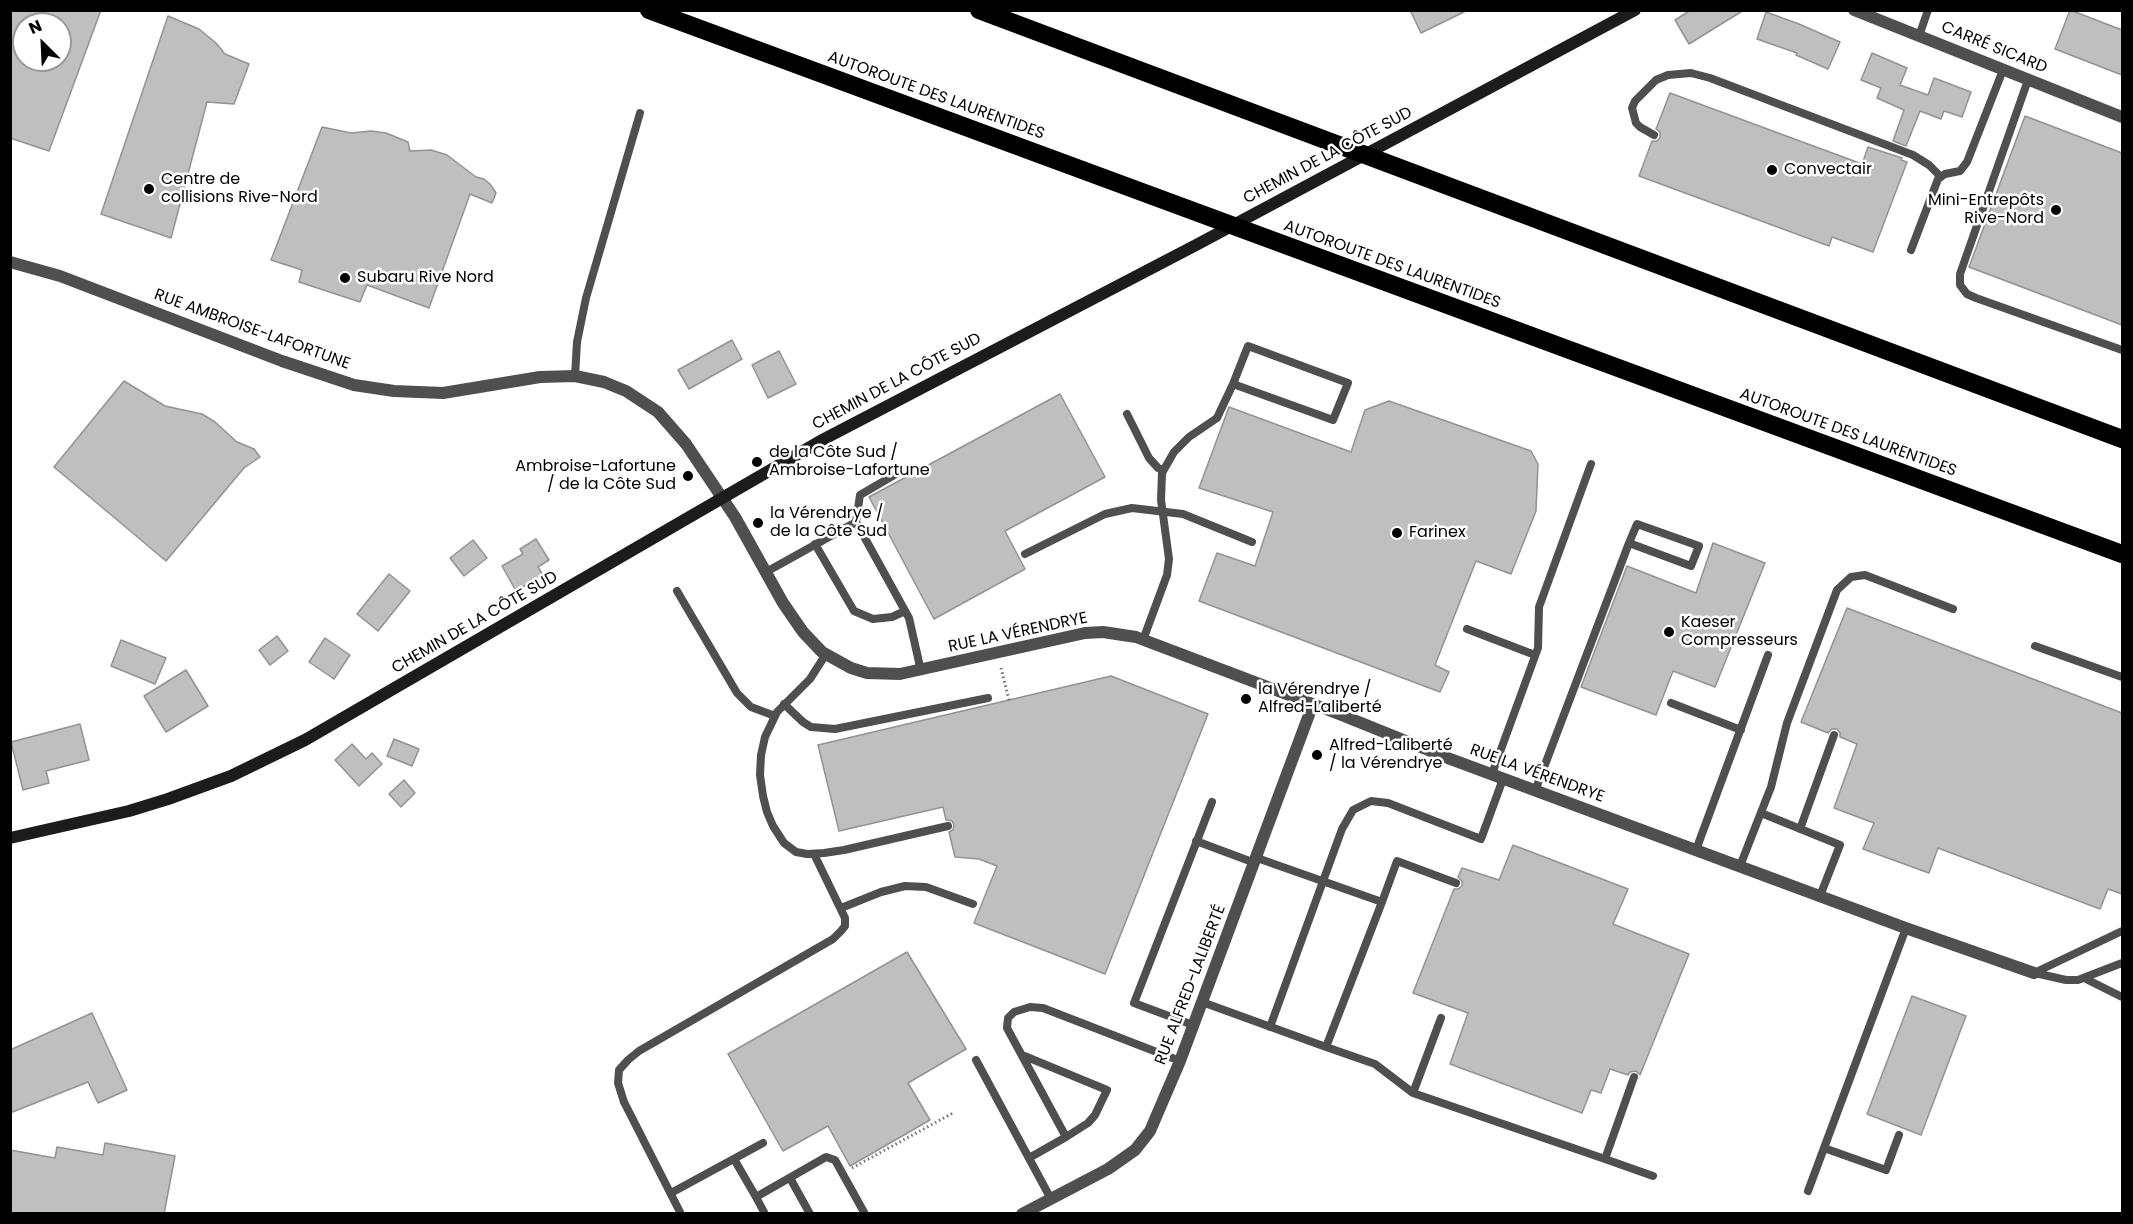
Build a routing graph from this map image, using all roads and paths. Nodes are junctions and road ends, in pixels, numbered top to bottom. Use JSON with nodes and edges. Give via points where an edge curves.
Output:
{"nodes":[{"id":1,"x":649,"y":10,"type":"edge"},
{"id":2,"x":980,"y":10,"type":"edge"},
{"id":3,"x":1635,"y":10,"type":"edge"},
{"id":4,"x":1854,"y":10,"type":"edge"},
{"id":5,"x":1928,"y":10,"type":"edge"},
{"id":6,"x":1880,"y":15,"type":"edge"},
{"id":7,"x":1919,"y":36,"type":"junction"},
{"id":8,"x":2003,"y":70,"type":"junction"},
{"id":9,"x":2028,"y":80,"type":"junction"},
{"id":10,"x":640,"y":113,"type":"dead end"},
{"id":11,"x":2122,"y":117,"type":"edge"},
{"id":12,"x":1654,"y":135,"type":"dead end"},
{"id":13,"x":1940,"y":176,"type":"junction"},
{"id":14,"x":1911,"y":250,"type":"dead end"},
{"id":15,"x":10,"y":262,"type":"edge"},
{"id":16,"x":2122,"y":350,"type":"edge"},
{"id":17,"x":575,"y":376,"type":"junction"},
{"id":18,"x":1233,"y":384,"type":"junction"},
{"id":19,"x":1127,"y":414,"type":"dead end"},
{"id":20,"x":2122,"y":439,"type":"edge"},
{"id":21,"x":1591,"y":464,"type":"dead end"},
{"id":22,"x":1163,"y":470,"type":"junction"},
{"id":23,"x":896,"y":474,"type":"dead end"},
{"id":24,"x":722,"y":498,"type":"junction"},
{"id":25,"x":1162,"y":510,"type":"junction"},
{"id":26,"x":856,"y":522,"type":"junction"},
{"id":27,"x":1252,"y":542,"type":"dead end"},
{"id":28,"x":1629,"y":543,"type":"junction"},
{"id":29,"x":815,"y":544,"type":"junction"},
{"id":30,"x":1025,"y":554,"type":"dead end"},
{"id":31,"x":2122,"y":554,"type":"edge"},
{"id":32,"x":765,"y":572,"type":"junction"},
{"id":33,"x":677,"y":591,"type":"dead end"},
{"id":34,"x":1953,"y":609,"type":"dead end"},
{"id":35,"x":904,"y":610,"type":"junction"},
{"id":36,"x":1467,"y":629,"type":"dead end"},
{"id":37,"x":1143,"y":640,"type":"junction"},
{"id":38,"x":2035,"y":646,"type":"dead end"},
{"id":39,"x":826,"y":654,"type":"junction"},
{"id":40,"x":1535,"y":655,"type":"junction"},
{"id":41,"x":1768,"y":655,"type":"dead end"},
{"id":42,"x":1001,"y":668,"type":"dead end"},
{"id":43,"x":921,"y":671,"type":"junction"},
{"id":44,"x":2122,"y":677,"type":"edge"},
{"id":45,"x":988,"y":698,"type":"dead end"},
{"id":46,"x":1009,"y":700,"type":"dead end"},
{"id":47,"x":1671,"y":703,"type":"dead end"},
{"id":48,"x":784,"y":704,"type":"junction"},
{"id":49,"x":1313,"y":704,"type":"junction"},
{"id":50,"x":775,"y":716,"type":"junction"},
{"id":51,"x":1741,"y":730,"type":"junction"},
{"id":52,"x":1834,"y":735,"type":"dead end"},
{"id":53,"x":1497,"y":777,"type":"junction"},
{"id":54,"x":1535,"y":790,"type":"junction"},
{"id":55,"x":1212,"y":802,"type":"dead end"},
{"id":56,"x":1761,"y":813,"type":"junction"},
{"id":57,"x":948,"y":826,"type":"dead end"},
{"id":58,"x":1800,"y":829,"type":"junction"},
{"id":59,"x":10,"y":838,"type":"edge"},
{"id":60,"x":1196,"y":841,"type":"junction"},
{"id":61,"x":1696,"y":850,"type":"junction"},
{"id":62,"x":814,"y":854,"type":"junction"},
{"id":63,"x":1256,"y":861,"type":"junction"},
{"id":64,"x":1740,"y":866,"type":"junction"},
{"id":65,"x":1323,"y":881,"type":"junction"},
{"id":66,"x":1456,"y":883,"type":"dead end"},
{"id":67,"x":1820,"y":896,"type":"junction"},
{"id":68,"x":1382,"y":902,"type":"junction"},
{"id":69,"x":973,"y":904,"type":"dead end"},
{"id":70,"x":842,"y":908,"type":"junction"},
{"id":71,"x":1906,"y":928,"type":"junction"},
{"id":72,"x":2122,"y":931,"type":"edge"},
{"id":73,"x":2122,"y":963,"type":"edge"},
{"id":74,"x":2034,"y":973,"type":"junction"},
{"id":75,"x":2086,"y":979,"type":"junction"},
{"id":76,"x":2122,"y":997,"type":"edge"},
{"id":77,"x":1202,"y":1002,"type":"junction"},
{"id":78,"x":1441,"y":1018,"type":"dead end"},
{"id":79,"x":1193,"y":1025,"type":"junction"},
{"id":80,"x":1270,"y":1027,"type":"junction"},
{"id":81,"x":1326,"y":1047,"type":"junction"},
{"id":82,"x":1021,"y":1054,"type":"junction"},
{"id":83,"x":976,"y":1060,"type":"dead end"},
{"id":84,"x":1180,"y":1061,"type":"junction"},
{"id":85,"x":1634,"y":1077,"type":"dead end"},
{"id":86,"x":1413,"y":1093,"type":"junction"},
{"id":87,"x":953,"y":1113,"type":"dead end"},
{"id":88,"x":1899,"y":1135,"type":"dead end"},
{"id":89,"x":1066,"y":1137,"type":"junction"},
{"id":90,"x":763,"y":1143,"type":"dead end"},
{"id":91,"x":1824,"y":1148,"type":"junction"},
{"id":92,"x":1029,"y":1158,"type":"junction"},
{"id":93,"x":734,"y":1159,"type":"junction"},
{"id":94,"x":1605,"y":1159,"type":"junction"},
{"id":95,"x":862,"y":1164,"type":"dead end"},
{"id":96,"x":1653,"y":1176,"type":"dead end"},
{"id":97,"x":790,"y":1178,"type":"junction"},
{"id":98,"x":1808,"y":1191,"type":"dead end"},
{"id":99,"x":671,"y":1193,"type":"junction"},
{"id":100,"x":756,"y":1197,"type":"junction"},
{"id":101,"x":1051,"y":1199,"type":"junction"},
{"id":102,"x":681,"y":1214,"type":"edge"},
{"id":103,"x":765,"y":1214,"type":"edge"},
{"id":104,"x":810,"y":1214,"type":"edge"},
{"id":105,"x":865,"y":1214,"type":"edge"},
{"id":106,"x":1023,"y":1214,"type":"edge"}],
"edges":[{"from":1,"to":31,"type":"highway","name":"AUTOROUTE DES LAURENTIDES"},
{"from":2,"to":20,"type":"highway"},
{"from":3,"to":24,"type":"street","name":"CHEMIN DE LA CÔTE SUD","via":[[865,417]]},
{"from":4,"to":6,"type":"street","name":"CARRÉ SICARD"},
{"from":5,"to":7,"type":"lane"},
{"from":6,"to":7,"type":"street","name":"CARRÉ SICARD"},
{"from":7,"to":8,"type":"street","name":"CARRÉ SICARD"},
{"from":8,"to":9,"type":"street","name":"CARRÉ SICARD"},
{"from":8,"to":13,"type":"lane","via":[[1964,168]]},
{"from":9,"to":11,"type":"street","name":"CARRÉ SICARD"},
{"from":9,"to":16,"type":"lane","via":[[1960,274],[1960,285],[1976,298]]},
{"from":10,"to":17,"type":"lane","via":[[586,298]]},
{"from":12,"to":13,"type":"lane","via":[[1636,123],[1632,108],[1635,101],[1656,80],[1691,73],[1913,155]]},
{"from":13,"to":14,"type":"lane"},
{"from":15,"to":17,"type":"street","name":"RUE AMBROISE-LAFORTUNE","via":[[60,276],[354,385],[394,392],[443,393],[540,377]]},
{"from":17,"to":24,"type":"street","name":"RUE AMBROISE-LAFORTUNE","via":[[626,391],[658,412],[686,444]]},
{"from":18,"to":18,"type":"lane","via":[[1333,420],[1348,383],[1248,346]]},
{"from":18,"to":22,"type":"lane","via":[[1217,418],[1189,437]]},
{"from":19,"to":22,"type":"lane","via":[[1149,458]]},
{"from":21,"to":40,"type":"lane","via":[[1539,607]]},
{"from":22,"to":25,"type":"lane"},
{"from":23,"to":26,"type":"lane","via":[[860,495]]},
{"from":24,"to":32,"type":"street","name":"RUE LA VÉRENDRYE"},
{"from":24,"to":59,"type":"street","name":"CHEMIN DE LA CÔTE SUD","via":[[272,757],[149,806]]},
{"from":25,"to":27,"type":"lane","via":[[1183,514]]},
{"from":25,"to":30,"type":"lane","via":[[1132,508],[1105,514]]},
{"from":25,"to":37,"type":"lane","via":[[1168,544],[1167,575]]},
{"from":26,"to":29,"type":"lane"},
{"from":26,"to":35,"type":"lane"},
{"from":28,"to":28,"type":"lane","via":[[1692,566],[1698,546],[1637,524]]},
{"from":28,"to":54,"type":"lane"},
{"from":29,"to":32,"type":"lane"},
{"from":29,"to":35,"type":"lane","via":[[854,610],[873,619],[892,617]]},
{"from":32,"to":39,"type":"street","name":"RUE LA VÉRENDRYE","via":[[802,632]]},
{"from":33,"to":50,"type":"lane","via":[[737,693],[752,707]]},
{"from":34,"to":56,"type":"lane","via":[[1865,575],[1851,578],[1837,590],[1787,723]]},
{"from":35,"to":43,"type":"lane"},
{"from":36,"to":40,"type":"lane"},
{"from":37,"to":43,"type":"street","name":"RUE LA VÉRENDRYE","via":[[1121,634],[1085,633]]},
{"from":37,"to":49,"type":"street","name":"RUE LA VÉRENDRYE"},
{"from":38,"to":44,"type":"lane"},
{"from":39,"to":43,"type":"street","name":"RUE LA VÉRENDRYE","via":[[867,673]]},
{"from":39,"to":48,"type":"lane","via":[[810,679]]},
{"from":40,"to":53,"type":"lane"},
{"from":41,"to":51,"type":"lane"},
{"from":42,"to":46,"type":"path"},
{"from":45,"to":48,"type":"lane","via":[[835,729],[811,727]]},
{"from":47,"to":51,"type":"lane"},
{"from":48,"to":50,"type":"lane"},
{"from":49,"to":53,"type":"street","name":"RUE LA VÉRENDRYE"},
{"from":49,"to":63,"type":"street","name":"RUE ALFRED-LALIBERTÉ"},
{"from":50,"to":62,"type":"lane","via":[[761,755],[766,812],[784,843],[795,852]]},
{"from":51,"to":61,"type":"lane"},
{"from":52,"to":58,"type":"lane"},
{"from":53,"to":54,"type":"street","name":"RUE LA VÉRENDRYE"},
{"from":53,"to":65,"type":"lane","via":[[1481,839],[1388,803],[1371,801],[1362,805],[1348,817]]},
{"from":54,"to":61,"type":"street","name":"RUE LA VÉRENDRYE"},
{"from":55,"to":60,"type":"lane"},
{"from":56,"to":58,"type":"lane"},
{"from":56,"to":64,"type":"lane"},
{"from":57,"to":62,"type":"lane"},
{"from":58,"to":67,"type":"lane","via":[[1840,845]]},
{"from":60,"to":63,"type":"lane"},
{"from":60,"to":79,"type":"lane","via":[[1134,1003]]},
{"from":61,"to":64,"type":"street","name":"RUE LA VÉRENDRYE"},
{"from":62,"to":70,"type":"lane"},
{"from":63,"to":65,"type":"lane"},
{"from":63,"to":77,"type":"street","name":"RUE ALFRED-LALIBERTÉ"},
{"from":64,"to":67,"type":"street","name":"RUE LA VÉRENDRYE"},
{"from":65,"to":68,"type":"lane"},
{"from":65,"to":80,"type":"lane"},
{"from":66,"to":68,"type":"lane","via":[[1397,861]]},
{"from":67,"to":71,"type":"street","name":"RUE LA VÉRENDRYE"},
{"from":68,"to":81,"type":"lane"},
{"from":69,"to":70,"type":"lane","via":[[926,887],[905,886]]},
{"from":70,"to":99,"type":"lane","via":[[845,926],[833,939],[639,1051],[619,1070],[624,1102]]},
{"from":71,"to":74,"type":"street","name":"RUE LA VÉRENDRYE"},
{"from":71,"to":91,"type":"lane"},
{"from":72,"to":74,"type":"lane"},
{"from":73,"to":75,"type":"lane"},
{"from":74,"to":75,"type":"lane","via":[[2066,980]]},
{"from":75,"to":76,"type":"lane"},
{"from":77,"to":79,"type":"street","name":"RUE ALFRED-LALIBERTÉ"},
{"from":77,"to":80,"type":"lane"},
{"from":78,"to":86,"type":"lane"},
{"from":79,"to":84,"type":"street","name":"RUE ALFRED-LALIBERTÉ"},
{"from":80,"to":81,"type":"lane"},
{"from":81,"to":86,"type":"lane","via":[[1375,1064]]},
{"from":82,"to":84,"type":"lane","via":[[1006,1023],[1014,1012],[1030,1007],[1044,1008]]},
{"from":82,"to":89,"type":"lane"},
{"from":82,"to":89,"type":"lane","via":[[1107,1090],[1095,1115]]},
{"from":83,"to":92,"type":"lane"},
{"from":84,"to":101,"type":"street","name":"RUE ALFRED-LALIBERTÉ","via":[[1144,1141],[1108,1169]]},
{"from":85,"to":94,"type":"lane"},
{"from":86,"to":94,"type":"lane"},
{"from":87,"to":95,"type":"path","via":[[870,1156]]},
{"from":88,"to":91,"type":"lane","via":[[1886,1170]]},
{"from":89,"to":92,"type":"lane"},
{"from":90,"to":93,"type":"lane"},
{"from":91,"to":98,"type":"lane"},
{"from":92,"to":101,"type":"lane"},
{"from":93,"to":99,"type":"lane"},
{"from":93,"to":100,"type":"lane"},
{"from":94,"to":96,"type":"lane"},
{"from":97,"to":100,"type":"lane"},
{"from":97,"to":104,"type":"lane"},
{"from":97,"to":105,"type":"lane","via":[[826,1157],[835,1160]]},
{"from":99,"to":102,"type":"lane"},
{"from":100,"to":103,"type":"lane"},
{"from":101,"to":106,"type":"street","name":"RUE ALFRED-LALIBERTÉ"}]}
